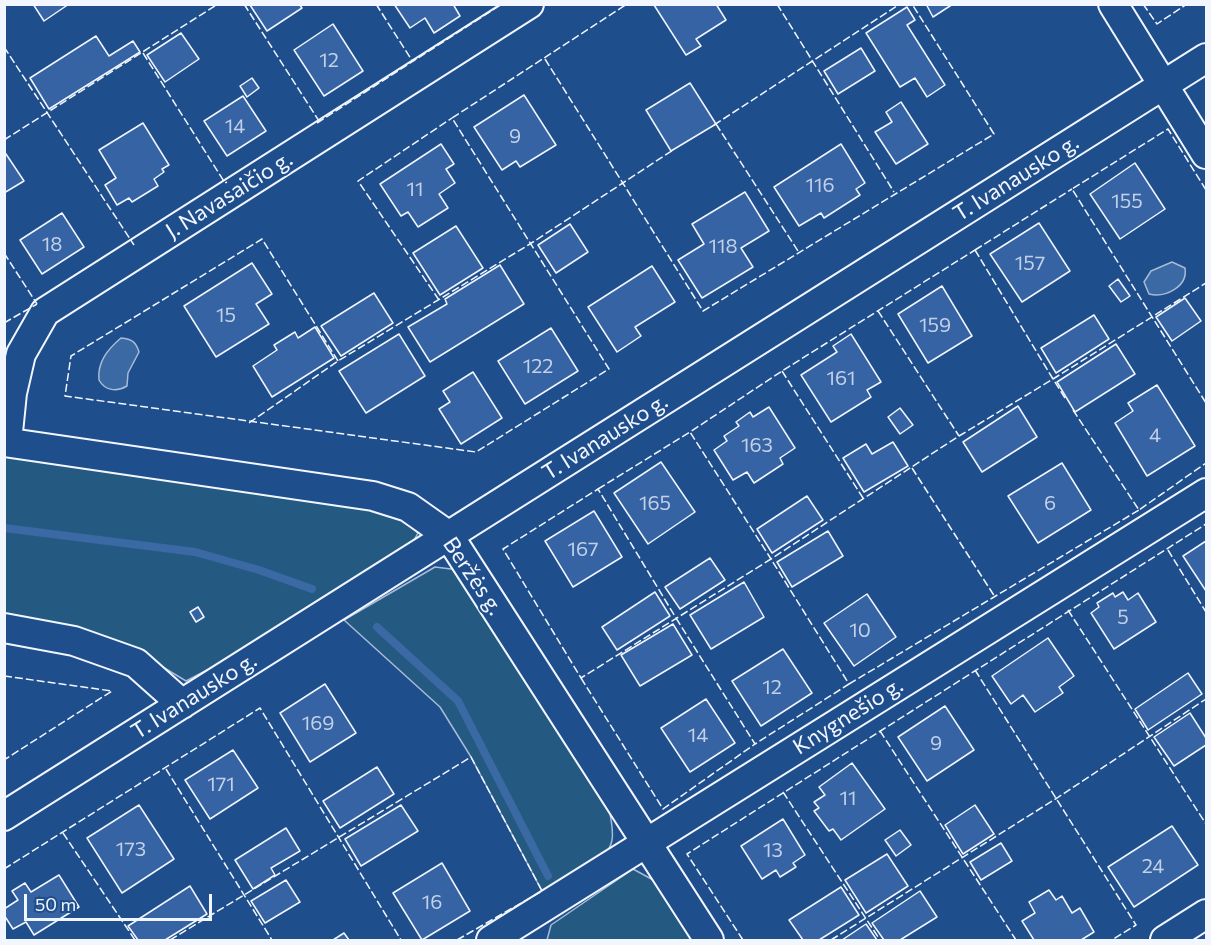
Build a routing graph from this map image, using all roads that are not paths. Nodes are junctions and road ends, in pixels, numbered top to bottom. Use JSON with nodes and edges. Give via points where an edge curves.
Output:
{"nodes":[{"id":1,"x":529,"y":4,"type":"edge"},
{"id":2,"x":1113,"y":4,"type":"edge"},
{"id":3,"x":1206,"y":58,"type":"edge"},
{"id":4,"x":1163,"y":85,"type":"junction"},
{"id":5,"x":1206,"y":154,"type":"edge"},
{"id":6,"x":6,"y":442,"type":"edge"},
{"id":7,"x":1206,"y":493,"type":"edge"},
{"id":8,"x":449,"y":536,"type":"junction"},
{"id":9,"x":4,"y":628,"type":"edge"},
{"id":10,"x":182,"y":704,"type":"junction"},
{"id":11,"x":4,"y":816,"type":"edge"},
{"id":12,"x":646,"y":842,"type":"junction"},
{"id":13,"x":1206,"y":914,"type":"edge"},
{"id":14,"x":523,"y":932,"type":"edge"},
{"id":15,"x":491,"y":940,"type":"edge"},
{"id":16,"x":709,"y":940,"type":"edge"},
{"id":17,"x":1165,"y":940,"type":"edge"}],
"edges":[{"from":1,"to":6,"type":"street","name":"J. Navasaičio g.","via":[[45,312],[21,354]]},
{"from":2,"to":4,"type":"street"},
{"from":3,"to":4,"type":"street","name":"T. Ivanausko g."},
{"from":4,"to":5,"type":"street"},
{"from":4,"to":8,"type":"street","name":"T. Ivanausko g."},
{"from":6,"to":8,"type":"street","name":"Beržės g.","via":[[373,496],[408,507]]},
{"from":7,"to":12,"type":"street","name":"Knygnešio g."},
{"from":8,"to":10,"type":"street","name":"T. Ivanausko g."},
{"from":8,"to":12,"type":"street","name":"Beržės g."},
{"from":9,"to":10,"type":"street","via":[[74,641],[136,663]]},
{"from":10,"to":11,"type":"street","name":"T. Ivanausko g."},
{"from":12,"to":14,"type":"street","name":"Knygnešio g."},
{"from":12,"to":16,"type":"street","name":"Beržės g."},
{"from":13,"to":17,"type":"street"},
{"from":14,"to":15,"type":"street","name":"Knygnešio g."}]}
